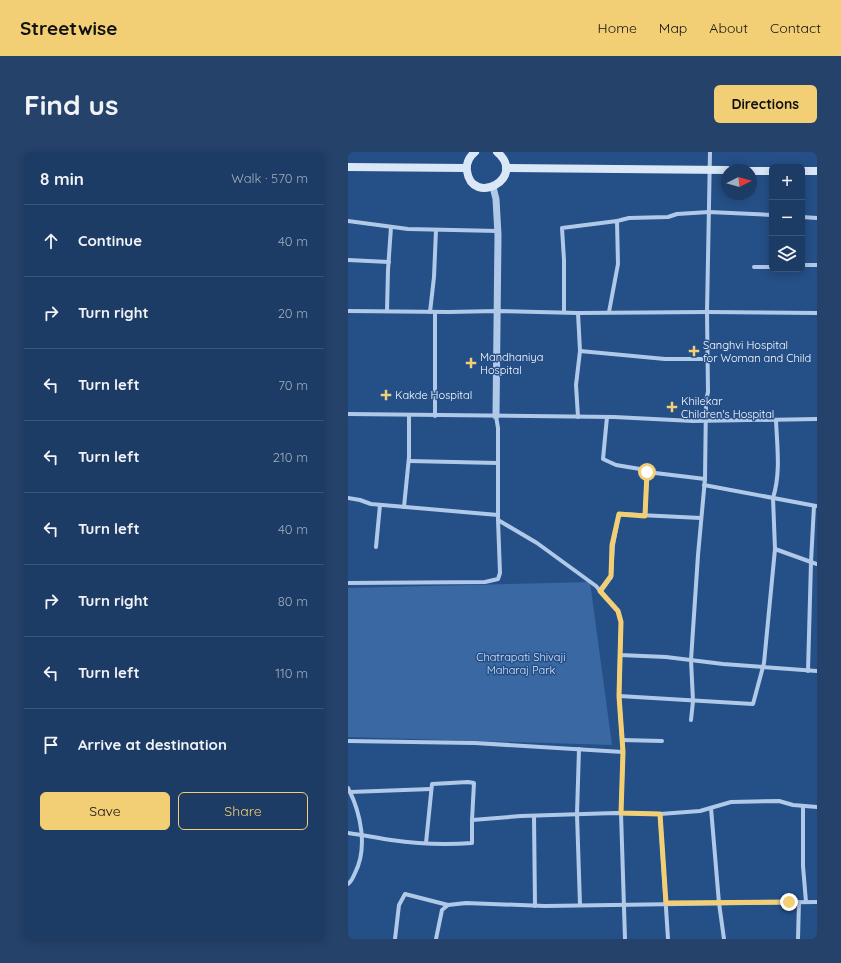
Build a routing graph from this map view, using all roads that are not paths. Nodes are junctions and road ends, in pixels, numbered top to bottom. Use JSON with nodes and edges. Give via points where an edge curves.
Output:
{"nodes":[{"id":1,"x":475,"y":152,"type":"edge"},
{"id":2,"x":497,"y":152,"type":"edge"},
{"id":3,"x":710,"y":152,"type":"edge"},
{"id":4,"x":348,"y":167,"type":"edge"},
{"id":5,"x":466,"y":168,"type":"junction"},
{"id":6,"x":506,"y":168,"type":"junction"},
{"id":7,"x":710,"y":170,"type":"junction"},
{"id":8,"x":721,"y":170,"type":"edge"},
{"id":9,"x":757,"y":171,"type":"edge"},
{"id":10,"x":769,"y":171,"type":"edge"},
{"id":11,"x":805,"y":171,"type":"edge"},
{"id":12,"x":817,"y":171,"type":"edge"},
{"id":13,"x":492,"y":187,"type":"junction"},
{"id":14,"x":709,"y":212,"type":"junction"},
{"id":15,"x":769,"y":215,"type":"edge"},
{"id":16,"x":805,"y":217,"type":"edge"},
{"id":17,"x":817,"y":218,"type":"edge"},
{"id":18,"x":348,"y":221,"type":"edge"},
{"id":19,"x":617,"y":221,"type":"junction"},
{"id":20,"x":391,"y":227,"type":"junction"},
{"id":21,"x":436,"y":230,"type":"junction"},
{"id":22,"x":498,"y":231,"type":"junction"},
{"id":23,"x":348,"y":260,"type":"edge"},
{"id":24,"x":388,"y":262,"type":"junction"},
{"id":25,"x":805,"y":265,"type":"edge"},
{"id":26,"x":817,"y":265,"type":"edge"},
{"id":27,"x":754,"y":267,"type":"dead end"},
{"id":28,"x":769,"y":267,"type":"edge"},
{"id":29,"x":348,"y":311,"type":"edge"},
{"id":30,"x":388,"y":311,"type":"junction"},
{"id":31,"x":496,"y":311,"type":"junction"},
{"id":32,"x":430,"y":312,"type":"junction"},
{"id":33,"x":435,"y":312,"type":"junction"},
{"id":34,"x":564,"y":312,"type":"junction"},
{"id":35,"x":578,"y":312,"type":"junction"},
{"id":36,"x":609,"y":312,"type":"junction"},
{"id":37,"x":707,"y":312,"type":"junction"},
{"id":38,"x":817,"y":313,"type":"edge"},
{"id":39,"x":580,"y":351,"type":"junction"},
{"id":40,"x":708,"y":359,"type":"junction"},
{"id":41,"x":348,"y":414,"type":"edge"},
{"id":42,"x":409,"y":415,"type":"junction"},
{"id":43,"x":435,"y":416,"type":"junction"},
{"id":44,"x":496,"y":416,"type":"junction"},
{"id":45,"x":578,"y":417,"type":"junction"},
{"id":46,"x":607,"y":417,"type":"junction"},
{"id":47,"x":817,"y":419,"type":"edge"},
{"id":48,"x":776,"y":420,"type":"junction"},
{"id":49,"x":706,"y":421,"type":"junction"},
{"id":50,"x":408,"y":461,"type":"junction"},
{"id":51,"x":498,"y":463,"type":"junction"},
{"id":52,"x":647,"y":472,"type":"junction"},
{"id":53,"x":705,"y":479,"type":"junction"},
{"id":54,"x":704,"y":485,"type":"junction"},
{"id":55,"x":348,"y":498,"type":"edge"},
{"id":56,"x":773,"y":498,"type":"junction"},
{"id":57,"x":380,"y":505,"type":"junction"},
{"id":58,"x":816,"y":506,"type":"edge"},
{"id":59,"x":404,"y":507,"type":"junction"},
{"id":60,"x":498,"y":515,"type":"junction"},
{"id":61,"x":645,"y":516,"type":"junction"},
{"id":62,"x":701,"y":518,"type":"junction"},
{"id":63,"x":498,"y":520,"type":"junction"},
{"id":64,"x":376,"y":547,"type":"dead end"},
{"id":65,"x":774,"y":549,"type":"junction"},
{"id":66,"x":812,"y":562,"type":"junction"},
{"id":67,"x":817,"y":564,"type":"edge"},
{"id":68,"x":348,"y":583,"type":"edge"},
{"id":69,"x":600,"y":591,"type":"junction"},
{"id":70,"x":620,"y":655,"type":"junction"},
{"id":71,"x":691,"y":660,"type":"junction"},
{"id":72,"x":763,"y":667,"type":"junction"},
{"id":73,"x":808,"y":671,"type":"junction"},
{"id":74,"x":817,"y":672,"type":"edge"},
{"id":75,"x":619,"y":696,"type":"junction"},
{"id":76,"x":693,"y":701,"type":"junction"},
{"id":77,"x":691,"y":720,"type":"dead end"},
{"id":78,"x":622,"y":740,"type":"junction"},
{"id":79,"x":348,"y":741,"type":"edge"},
{"id":80,"x":662,"y":741,"type":"dead end"},
{"id":81,"x":579,"y":749,"type":"junction"},
{"id":82,"x":623,"y":752,"type":"junction"},
{"id":83,"x":431,"y":789,"type":"junction"},
{"id":84,"x":349,"y":790,"type":"edge"},
{"id":85,"x":803,"y":806,"type":"junction"},
{"id":86,"x":817,"y":807,"type":"edge"},
{"id":87,"x":711,"y":808,"type":"junction"},
{"id":88,"x":621,"y":813,"type":"junction"},
{"id":89,"x":577,"y":814,"type":"junction"},
{"id":90,"x":660,"y":814,"type":"junction"},
{"id":91,"x":534,"y":816,"type":"junction"},
{"id":92,"x":472,"y":820,"type":"junction"},
{"id":93,"x":348,"y":833,"type":"edge"},
{"id":94,"x":361,"y":835,"type":"junction"},
{"id":95,"x":426,"y":843,"type":"junction"},
{"id":96,"x":348,"y":884,"type":"edge"},
{"id":97,"x":799,"y":902,"type":"junction"},
{"id":98,"x":806,"y":902,"type":"junction"},
{"id":99,"x":817,"y":902,"type":"edge"},
{"id":100,"x":666,"y":903,"type":"junction"},
{"id":101,"x":719,"y":903,"type":"junction"},
{"id":102,"x":625,"y":904,"type":"junction"},
{"id":103,"x":448,"y":905,"type":"junction"},
{"id":104,"x":580,"y":905,"type":"junction"},
{"id":105,"x":535,"y":906,"type":"junction"},
{"id":106,"x":395,"y":939,"type":"edge"},
{"id":107,"x":436,"y":939,"type":"edge"},
{"id":108,"x":625,"y":939,"type":"edge"},
{"id":109,"x":668,"y":939,"type":"edge"},
{"id":110,"x":724,"y":939,"type":"edge"},
{"id":111,"x":798,"y":939,"type":"edge"}],
"edges":[{"from":1,"to":5,"type":"main road","via":[[471,155]]},
{"from":2,"to":6,"type":"main road","via":[[505,161]]},
{"from":3,"to":7,"type":"street"},
{"from":4,"to":5,"type":"main road"},
{"from":5,"to":13,"type":"main road","via":[[474,184]]},
{"from":6,"to":7,"type":"main road"},
{"from":6,"to":13,"type":"main road","via":[[502,180]]},
{"from":7,"to":8,"type":"main road"},
{"from":7,"to":14,"type":"street"},
{"from":9,"to":10,"type":"main road"},
{"from":11,"to":12,"type":"main road"},
{"from":13,"to":22,"type":"street","via":[[496,199]]},
{"from":14,"to":15,"type":"street"},
{"from":14,"to":19,"type":"street"},
{"from":14,"to":37,"type":"street"},
{"from":16,"to":17,"type":"street"},
{"from":18,"to":20,"type":"street"},
{"from":19,"to":34,"type":"street","via":[[562,228]]},
{"from":19,"to":36,"type":"street","via":[[618,264]]},
{"from":20,"to":21,"type":"street"},
{"from":20,"to":24,"type":"street"},
{"from":21,"to":22,"type":"street"},
{"from":21,"to":32,"type":"street"},
{"from":22,"to":31,"type":"street"},
{"from":23,"to":24,"type":"street"},
{"from":24,"to":30,"type":"street"},
{"from":25,"to":26,"type":"street"},
{"from":27,"to":28,"type":"street"},
{"from":29,"to":30,"type":"street"},
{"from":30,"to":32,"type":"street"},
{"from":31,"to":33,"type":"street"},
{"from":31,"to":34,"type":"street"},
{"from":31,"to":44,"type":"street"},
{"from":32,"to":33,"type":"street"},
{"from":33,"to":43,"type":"street"},
{"from":34,"to":35,"type":"street"},
{"from":35,"to":36,"type":"street"},
{"from":35,"to":39,"type":"street"},
{"from":36,"to":37,"type":"street"},
{"from":37,"to":38,"type":"street"},
{"from":37,"to":40,"type":"street"},
{"from":39,"to":40,"type":"street","via":[[665,359]]},
{"from":39,"to":45,"type":"street","via":[[576,384]]},
{"from":40,"to":49,"type":"street"},
{"from":41,"to":42,"type":"street"},
{"from":42,"to":43,"type":"street"},
{"from":42,"to":50,"type":"street"},
{"from":43,"to":44,"type":"street"},
{"from":44,"to":45,"type":"street"},
{"from":44,"to":51,"type":"street"},
{"from":45,"to":46,"type":"street"},
{"from":46,"to":49,"type":"street"},
{"from":46,"to":52,"type":"street","via":[[603,459],[616,465]]},
{"from":47,"to":48,"type":"street"},
{"from":48,"to":49,"type":"street"},
{"from":48,"to":56,"type":"street","via":[[778,465]]},
{"from":49,"to":53,"type":"street"},
{"from":50,"to":51,"type":"street"},
{"from":50,"to":59,"type":"street"},
{"from":51,"to":60,"type":"street"},
{"from":52,"to":53,"type":"street"},
{"from":52,"to":61,"type":"street"},
{"from":53,"to":54,"type":"street"},
{"from":54,"to":56,"type":"street"},
{"from":54,"to":62,"type":"street"},
{"from":55,"to":57,"type":"street"},
{"from":56,"to":58,"type":"street"},
{"from":56,"to":65,"type":"street"},
{"from":57,"to":59,"type":"street"},
{"from":57,"to":64,"type":"street"},
{"from":58,"to":66,"type":"street"},
{"from":59,"to":60,"type":"street"},
{"from":60,"to":63,"type":"street"},
{"from":61,"to":62,"type":"street"},
{"from":61,"to":69,"type":"street","via":[[619,514],[612,545],[611,576]]},
{"from":62,"to":71,"type":"street"},
{"from":63,"to":68,"type":"street","via":[[498,579],[485,582]]},
{"from":63,"to":69,"type":"street","via":[[573,568]]},
{"from":65,"to":66,"type":"street"},
{"from":65,"to":72,"type":"street"},
{"from":66,"to":67,"type":"street"},
{"from":66,"to":73,"type":"street"},
{"from":69,"to":70,"type":"street","via":[[618,611],[621,622]]},
{"from":70,"to":71,"type":"street"},
{"from":70,"to":75,"type":"street"},
{"from":71,"to":72,"type":"street"},
{"from":71,"to":76,"type":"street"},
{"from":72,"to":73,"type":"street"},
{"from":72,"to":76,"type":"street","via":[[753,704]]},
{"from":73,"to":74,"type":"street"},
{"from":75,"to":76,"type":"street"},
{"from":75,"to":78,"type":"street"},
{"from":76,"to":77,"type":"street"},
{"from":78,"to":80,"type":"street"},
{"from":78,"to":82,"type":"street"},
{"from":79,"to":81,"type":"street","via":[[475,743]]},
{"from":81,"to":82,"type":"street"},
{"from":81,"to":89,"type":"street"},
{"from":82,"to":88,"type":"street"},
{"from":83,"to":84,"type":"street"},
{"from":83,"to":92,"type":"street","via":[[432,784],[474,783]]},
{"from":83,"to":95,"type":"street"},
{"from":84,"to":94,"type":"street","via":[[358,814]]},
{"from":85,"to":86,"type":"street"},
{"from":85,"to":87,"type":"street","via":[[779,801],[731,802]]},
{"from":85,"to":98,"type":"street"},
{"from":87,"to":90,"type":"street"},
{"from":87,"to":101,"type":"street"},
{"from":88,"to":89,"type":"street"},
{"from":88,"to":90,"type":"street"},
{"from":88,"to":102,"type":"street"},
{"from":89,"to":91,"type":"street"},
{"from":89,"to":104,"type":"street"},
{"from":90,"to":100,"type":"street"},
{"from":91,"to":92,"type":"street"},
{"from":91,"to":105,"type":"street"},
{"from":92,"to":95,"type":"street","via":[[472,843]]},
{"from":93,"to":94,"type":"street"},
{"from":94,"to":95,"type":"street"},
{"from":94,"to":96,"type":"street","via":[[362,847],[358,866]]},
{"from":97,"to":98,"type":"street"},
{"from":97,"to":101,"type":"street"},
{"from":97,"to":111,"type":"street"},
{"from":98,"to":99,"type":"street"},
{"from":100,"to":101,"type":"street"},
{"from":100,"to":102,"type":"street"},
{"from":100,"to":109,"type":"street"},
{"from":101,"to":110,"type":"street"},
{"from":102,"to":104,"type":"street"},
{"from":102,"to":108,"type":"street"},
{"from":103,"to":105,"type":"street","via":[[466,903]]},
{"from":103,"to":106,"type":"street","via":[[405,894],[399,905]]},
{"from":103,"to":107,"type":"street","via":[[442,910]]},
{"from":104,"to":105,"type":"street"}]}
